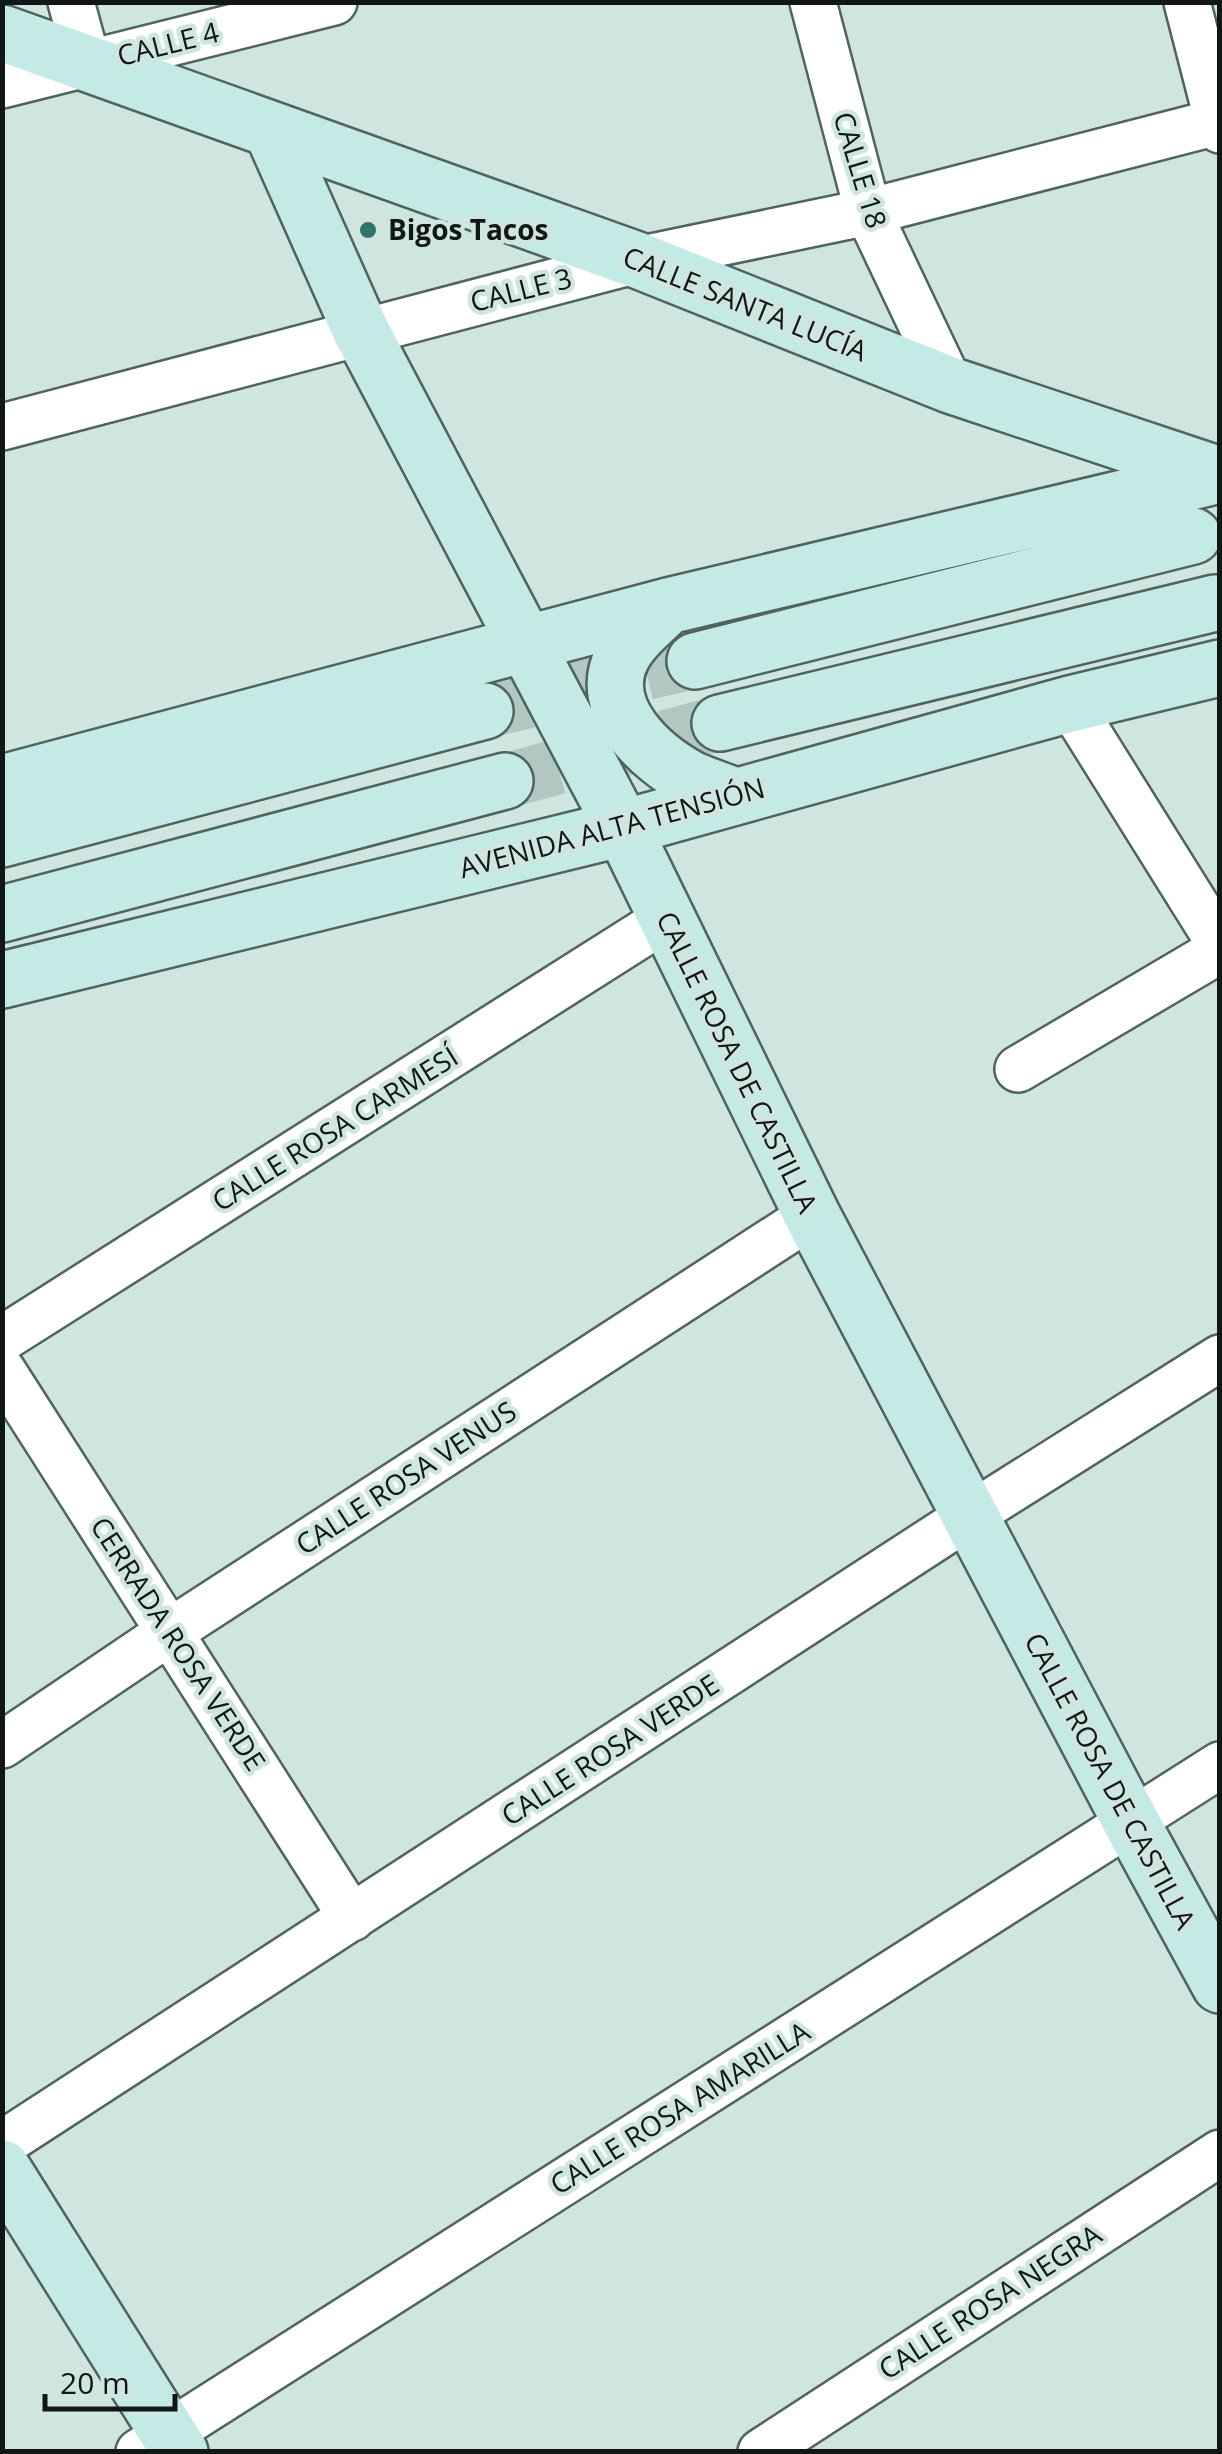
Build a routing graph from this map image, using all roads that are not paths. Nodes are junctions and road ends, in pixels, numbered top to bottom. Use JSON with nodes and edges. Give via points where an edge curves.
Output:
{"nodes":[{"id":1,"x":71,"y":2,"type":"edge"},
{"id":2,"x":334,"y":2,"type":"edge"},
{"id":3,"x":813,"y":2,"type":"edge"},
{"id":4,"x":1186,"y":2,"type":"edge"},
{"id":5,"x":2,"y":34,"type":"edge"},
{"id":6,"x":88,"y":64,"type":"junction"},
{"id":7,"x":2,"y":85,"type":"edge"},
{"id":8,"x":1218,"y":126,"type":"edge"},
{"id":9,"x":272,"y":130,"type":"junction"},
{"id":10,"x":868,"y":212,"type":"junction"},
{"id":11,"x":636,"y":260,"type":"junction"},
{"id":12,"x":361,"y":331,"type":"junction"},
{"id":13,"x":950,"y":385,"type":"junction"},
{"id":14,"x":2,"y":427,"type":"edge"},
{"id":15,"x":1219,"y":475,"type":"edge"},
{"id":16,"x":1193,"y":536,"type":"dead end"},
{"id":17,"x":1215,"y":603,"type":"dead end"},
{"id":18,"x":668,"y":606,"type":"junction"},
{"id":19,"x":528,"y":644,"type":"junction"},
{"id":20,"x":694,"y":661,"type":"tunnel mouth"},
{"id":21,"x":1220,"y":668,"type":"edge"},
{"id":22,"x":1070,"y":704,"type":"junction"},
{"id":23,"x":486,"y":711,"type":"tunnel mouth"},
{"id":24,"x":720,"y":723,"type":"tunnel mouth"},
{"id":25,"x":505,"y":782,"type":"tunnel mouth"},
{"id":26,"x":2,"y":784,"type":"edge"},
{"id":27,"x":734,"y":796,"type":"junction"},
{"id":28,"x":623,"y":828,"type":"junction"},
{"id":29,"x":2,"y":838,"type":"edge"},
{"id":30,"x":2,"y":914,"type":"edge"},
{"id":31,"x":666,"y":918,"type":"junction"},
{"id":32,"x":1220,"y":947,"type":"edge"},
{"id":33,"x":2,"y":980,"type":"edge"},
{"id":34,"x":1018,"y":1070,"type":"dead end"},
{"id":35,"x":812,"y":1215,"type":"junction"},
{"id":36,"x":2,"y":1339,"type":"edge"},
{"id":37,"x":1220,"y":1358,"type":"edge"},
{"id":38,"x":2,"y":1370,"type":"edge"},
{"id":39,"x":969,"y":1516,"type":"junction"},
{"id":40,"x":171,"y":1631,"type":"junction"},
{"id":41,"x":2,"y":1744,"type":"edge"},
{"id":42,"x":1220,"y":1765,"type":"edge"},
{"id":43,"x":1131,"y":1822,"type":"junction"},
{"id":44,"x":352,"y":1918,"type":"junction"},
{"id":45,"x":1220,"y":1985,"type":"edge"},
{"id":46,"x":2,"y":2144,"type":"edge"},
{"id":47,"x":1220,"y":2154,"type":"edge"},
{"id":48,"x":2,"y":2168,"type":"edge"},
{"id":49,"x":162,"y":2445,"type":"edge"},
{"id":50,"x":762,"y":2452,"type":"edge"}],
"edges":[{"from":1,"to":6,"type":"street"},
{"from":2,"to":6,"type":"street","name":"CALLE 4"},
{"from":3,"to":10,"type":"street","name":"CALLE 18"},
{"from":4,"to":8,"type":"street"},
{"from":5,"to":6,"type":"street","name":"CALLE SANTA LUCÍA"},
{"from":6,"to":7,"type":"street","name":"CALLE 4"},
{"from":6,"to":9,"type":"street","name":"CALLE SANTA LUCÍA"},
{"from":8,"to":10,"type":"street","name":"CALLE 3"},
{"from":9,"to":11,"type":"street","name":"CALLE SANTA LUCÍA"},
{"from":9,"to":12,"type":"street","name":"CALLE ROSA DE CASTILLA"},
{"from":10,"to":11,"type":"street","name":"CALLE 3"},
{"from":10,"to":13,"type":"street","name":"CALLE 18"},
{"from":11,"to":12,"type":"street","name":"CALLE 3"},
{"from":11,"to":13,"type":"street","name":"CALLE SANTA LUCÍA"},
{"from":12,"to":14,"type":"street","name":"CALLE 3"},
{"from":12,"to":19,"type":"street","name":"CALLE ROSA DE CASTILLA"},
{"from":13,"to":15,"type":"street","name":"CALLE SANTA LUCÍA"},
{"from":15,"to":18,"type":"street"},
{"from":16,"to":20,"type":"street"},
{"from":17,"to":24,"type":"street"},
{"from":18,"to":19,"type":"street"},
{"from":18,"to":27,"type":"street","via":[[629,644],[614,681],[616,700],[626,723],[661,759]]},
{"from":19,"to":26,"type":"street"},
{"from":19,"to":28,"type":"street","name":"CALLE ROSA DE CASTILLA"},
{"from":21,"to":22,"type":"street","name":"AVENIDA ALTA TENSIÓN"},
{"from":22,"to":27,"type":"street","name":"AVENIDA ALTA TENSIÓN"},
{"from":22,"to":32,"type":"street"},
{"from":23,"to":29,"type":"street"},
{"from":25,"to":30,"type":"street"},
{"from":27,"to":28,"type":"street","name":"AVENIDA ALTA TENSIÓN"},
{"from":28,"to":31,"type":"street","name":"CALLE ROSA DE CASTILLA"},
{"from":28,"to":33,"type":"street","name":"AVENIDA ALTA TENSIÓN"},
{"from":31,"to":35,"type":"street","name":"CALLE ROSA DE CASTILLA"},
{"from":31,"to":36,"type":"street","name":"CALLE ROSA CARMESÍ"},
{"from":32,"to":34,"type":"street"},
{"from":35,"to":39,"type":"street","name":"CALLE ROSA DE CASTILLA"},
{"from":35,"to":40,"type":"street","name":"CALLE ROSA VENUS"},
{"from":37,"to":39,"type":"street","name":"CALLE ROSA VERDE"},
{"from":38,"to":40,"type":"street","name":"CERRADA ROSA VERDE"},
{"from":39,"to":43,"type":"street","name":"CALLE ROSA DE CASTILLA"},
{"from":39,"to":44,"type":"street","name":"CALLE ROSA VERDE"},
{"from":40,"to":41,"type":"street","name":"CALLE ROSA VENUS"},
{"from":40,"to":44,"type":"street","name":"CERRADA ROSA VERDE"},
{"from":42,"to":43,"type":"street","name":"CALLE ROSA AMARILLA"},
{"from":43,"to":45,"type":"street","name":"CALLE ROSA DE CASTILLA"},
{"from":43,"to":49,"type":"street","name":"CALLE ROSA AMARILLA"},
{"from":44,"to":46,"type":"street","name":"CALLE ROSA VERDE"},
{"from":47,"to":50,"type":"street","name":"CALLE ROSA NEGRA"},
{"from":48,"to":49,"type":"street"}]}
